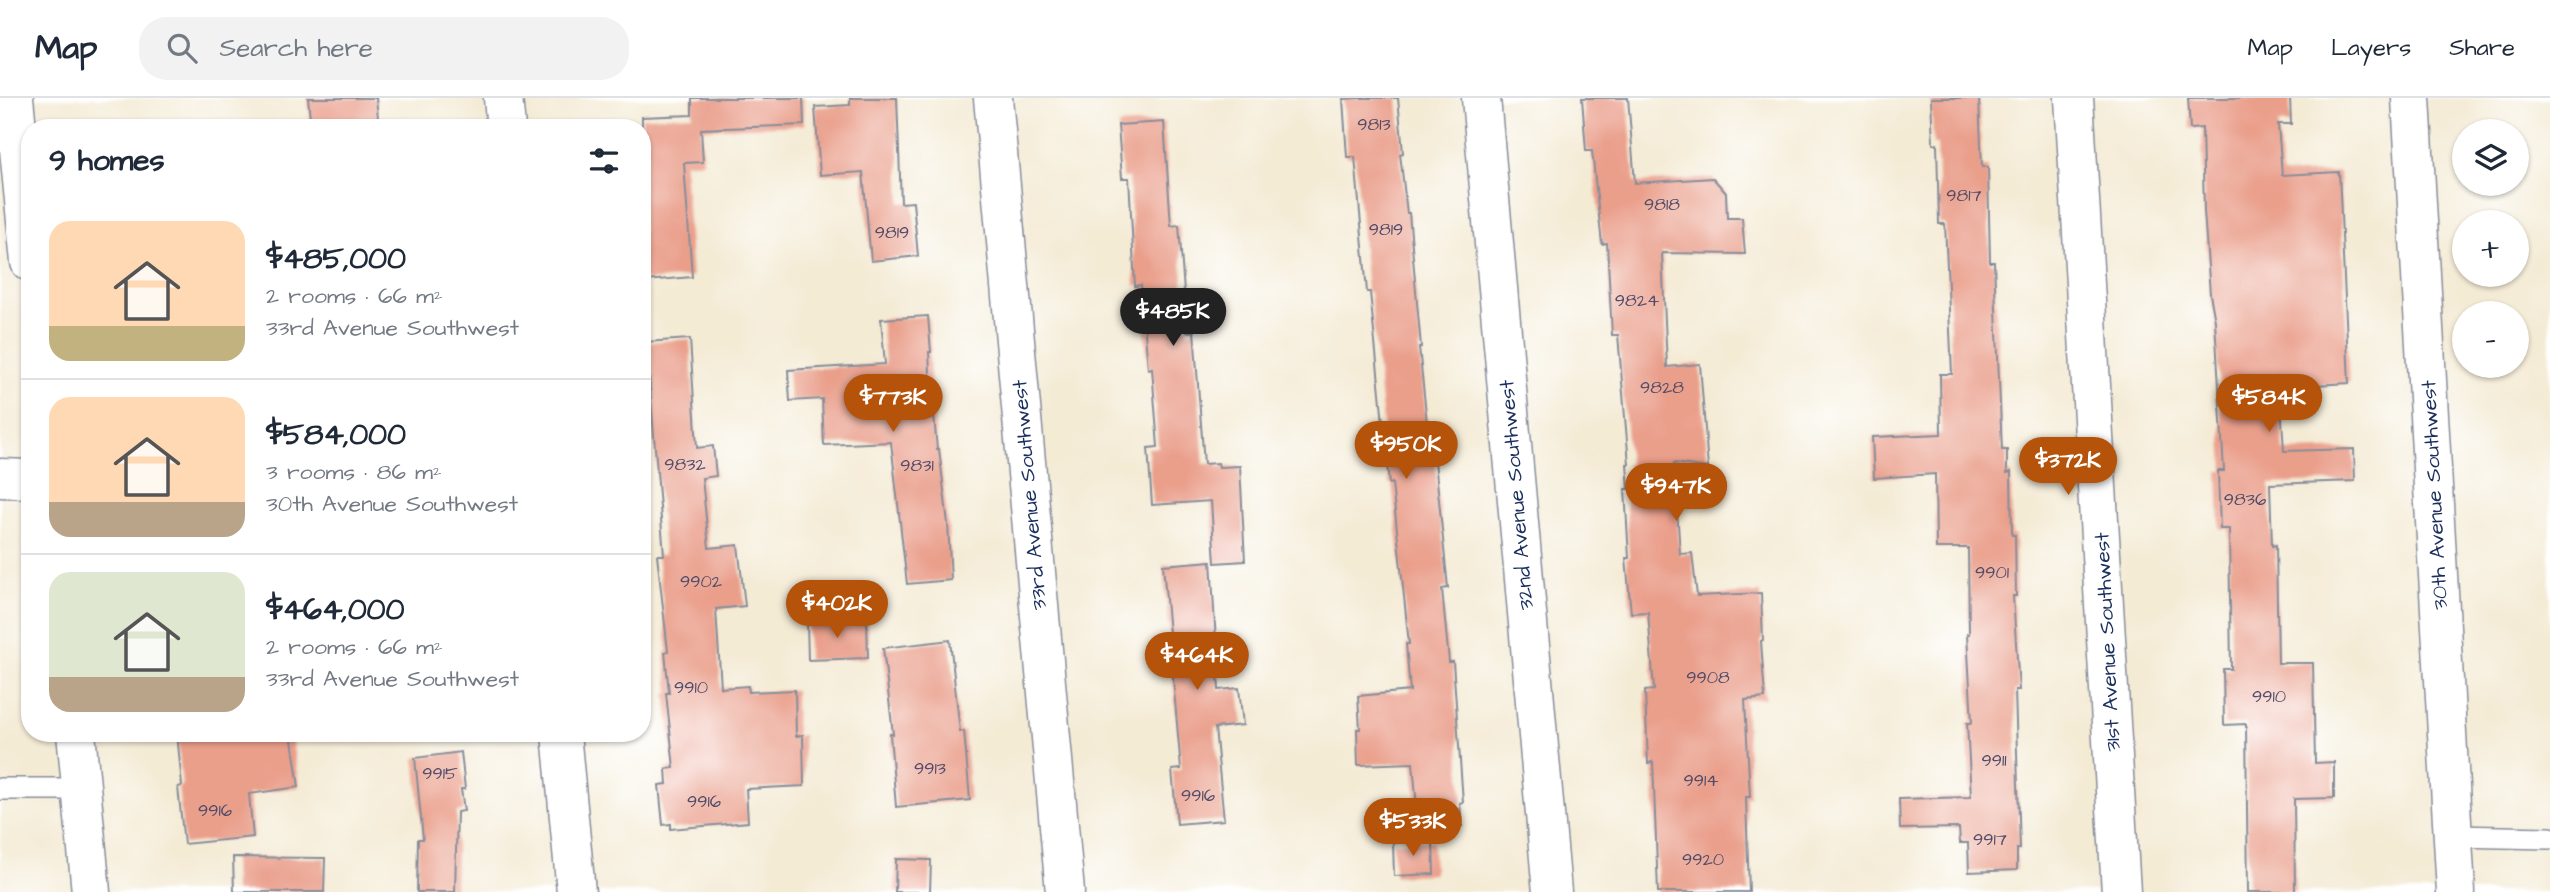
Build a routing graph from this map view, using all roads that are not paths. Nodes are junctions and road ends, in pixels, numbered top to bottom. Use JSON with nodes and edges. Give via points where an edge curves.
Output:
{"nodes":[{"id":1,"x":14,"y":98,"type":"edge"},
{"id":2,"x":503,"y":98,"type":"edge"},
{"id":3,"x":993,"y":98,"type":"edge"},
{"id":4,"x":1481,"y":98,"type":"edge"},
{"id":5,"x":2074,"y":98,"type":"edge"},
{"id":6,"x":2411,"y":98,"type":"edge"},
{"id":7,"x":505,"y":119,"type":"edge"},
{"id":8,"x":11,"y":171,"type":"edge"},
{"id":9,"x":21,"y":219,"type":"edge"},
{"id":10,"x":0,"y":478,"type":"edge"},
{"id":11,"x":21,"y":479,"type":"edge"},
{"id":12,"x":77,"y":742,"type":"edge"},
{"id":13,"x":562,"y":742,"type":"edge"},
{"id":14,"x":0,"y":789,"type":"edge"},
{"id":15,"x":82,"y":789,"type":"junction"},
{"id":16,"x":2453,"y":836,"type":"junction"},
{"id":17,"x":2550,"y":838,"type":"edge"},
{"id":18,"x":92,"y":892,"type":"edge"},
{"id":19,"x":576,"y":892,"type":"edge"},
{"id":20,"x":1065,"y":892,"type":"edge"},
{"id":21,"x":1552,"y":892,"type":"edge"},
{"id":22,"x":2121,"y":892,"type":"edge"},
{"id":23,"x":2456,"y":892,"type":"edge"}],
"edges":[{"from":1,"to":8,"type":"street"},
{"from":2,"to":7,"type":"street"},
{"from":3,"to":20,"type":"street","name":"33rd Avenue Southwest"},
{"from":4,"to":21,"type":"street","name":"32nd Avenue Southwest"},
{"from":5,"to":22,"type":"street","name":"31st Avenue Southwest"},
{"from":6,"to":16,"type":"street","name":"30th Avenue Southwest"},
{"from":8,"to":9,"type":"street"},
{"from":10,"to":11,"type":"street"},
{"from":12,"to":15,"type":"street"},
{"from":13,"to":19,"type":"street"},
{"from":14,"to":15,"type":"lane"},
{"from":15,"to":18,"type":"street"},
{"from":16,"to":17,"type":"lane"},
{"from":16,"to":23,"type":"street","name":"30th Avenue Southwest"}]}
